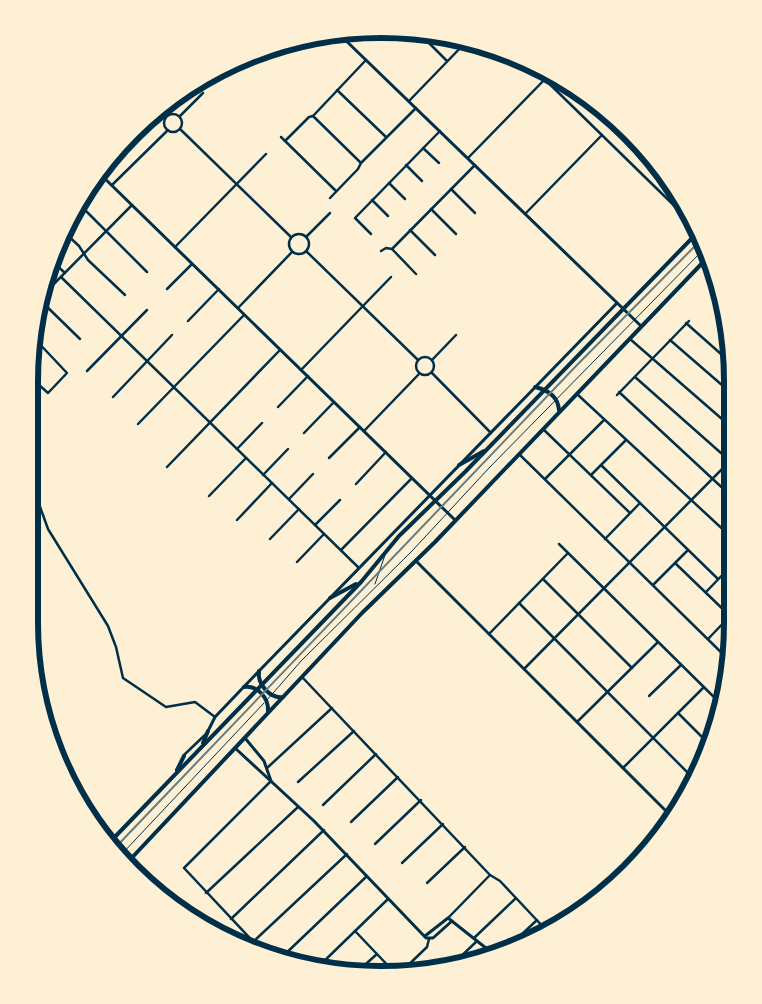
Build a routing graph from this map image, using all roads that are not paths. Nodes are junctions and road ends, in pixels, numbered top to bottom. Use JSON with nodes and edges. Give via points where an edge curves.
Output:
{"nodes":[{"id":1,"x":345,"y":40,"type":"edge"},
{"id":2,"x":426,"y":40,"type":"edge"},
{"id":3,"x":461,"y":47,"type":"edge"},
{"id":4,"x":366,"y":60,"type":"junction"},
{"id":5,"x":447,"y":61,"type":"junction"},
{"id":6,"x":544,"y":79,"type":"joint"},
{"id":7,"x":337,"y":90,"type":"junction"},
{"id":8,"x":203,"y":93,"type":"dead end"},
{"id":9,"x":409,"y":101,"type":"junction"},
{"id":10,"x":416,"y":108,"type":"junction"},
{"id":11,"x":166,"y":116,"type":"joint"},
{"id":12,"x":180,"y":116,"type":"junction"},
{"id":13,"x":313,"y":116,"type":"junction"},
{"id":14,"x":180,"y":129,"type":"junction"},
{"id":15,"x":168,"y":130,"type":"junction"},
{"id":16,"x":440,"y":131,"type":"junction"},
{"id":17,"x":602,"y":135,"type":"junction"},
{"id":18,"x":281,"y":137,"type":"dead end"},
{"id":19,"x":387,"y":138,"type":"junction"},
{"id":20,"x":285,"y":141,"type":"junction"},
{"id":21,"x":423,"y":148,"type":"junction"},
{"id":22,"x":266,"y":154,"type":"dead end"},
{"id":23,"x":468,"y":158,"type":"junction"},
{"id":24,"x":361,"y":163,"type":"junction"},
{"id":25,"x":439,"y":164,"type":"dead end"},
{"id":26,"x":406,"y":165,"type":"junction"},
{"id":27,"x":475,"y":165,"type":"junction"},
{"id":28,"x":104,"y":178,"type":"edge"},
{"id":29,"x":422,"y":181,"type":"dead end"},
{"id":30,"x":389,"y":183,"type":"junction"},
{"id":31,"x":237,"y":184,"type":"junction"},
{"id":32,"x":112,"y":186,"type":"junction"},
{"id":33,"x":451,"y":189,"type":"junction"},
{"id":34,"x":336,"y":191,"type":"junction"},
{"id":35,"x":330,"y":198,"type":"dead end"},
{"id":36,"x":405,"y":199,"type":"dead end"},
{"id":37,"x":372,"y":200,"type":"junction"},
{"id":38,"x":132,"y":205,"type":"junction"},
{"id":39,"x":431,"y":209,"type":"junction"},
{"id":40,"x":84,"y":210,"type":"edge"},
{"id":41,"x":678,"y":210,"type":"edge"},
{"id":42,"x":330,"y":213,"type":"dead end"},
{"id":43,"x":476,"y":213,"type":"dead end"},
{"id":44,"x":525,"y":214,"type":"junction"},
{"id":45,"x":388,"y":216,"type":"dead end"},
{"id":46,"x":410,"y":230,"type":"junction"},
{"id":47,"x":106,"y":232,"type":"junction"},
{"id":48,"x":371,"y":234,"type":"dead end"},
{"id":49,"x":456,"y":234,"type":"dead end"},
{"id":50,"x":291,"y":237,"type":"junction"},
{"id":51,"x":306,"y":237,"type":"junction"},
{"id":52,"x":693,"y":237,"type":"edge"},
{"id":53,"x":69,"y":238,"type":"edge"},
{"id":54,"x":175,"y":247,"type":"junction"},
{"id":55,"x":392,"y":249,"type":"junction"},
{"id":56,"x":306,"y":251,"type":"junction"},
{"id":57,"x":382,"y":251,"type":"dead end"},
{"id":58,"x":292,"y":252,"type":"junction"},
{"id":59,"x":84,"y":254,"type":"junction"},
{"id":60,"x":435,"y":254,"type":"dead end"},
{"id":61,"x":699,"y":254,"type":"edge"},
{"id":62,"x":703,"y":262,"type":"edge"},
{"id":63,"x":192,"y":264,"type":"junction"},
{"id":64,"x":58,"y":266,"type":"edge"},
{"id":65,"x":147,"y":272,"type":"dead end"},
{"id":66,"x":65,"y":273,"type":"junction"},
{"id":67,"x":416,"y":274,"type":"dead end"},
{"id":68,"x":61,"y":277,"type":"junction"},
{"id":69,"x":391,"y":277,"type":"dead end"},
{"id":70,"x":50,"y":288,"type":"edge"},
{"id":71,"x":167,"y":289,"type":"dead end"},
{"id":72,"x":219,"y":289,"type":"junction"},
{"id":73,"x":125,"y":295,"type":"dead end"},
{"id":74,"x":617,"y":303,"type":"junction"},
{"id":75,"x":46,"y":306,"type":"edge"},
{"id":76,"x":362,"y":306,"type":"junction"},
{"id":77,"x":238,"y":308,"type":"junction"},
{"id":78,"x":623,"y":309,"type":"junction"},
{"id":79,"x":147,"y":310,"type":"dead end"},
{"id":80,"x":244,"y":314,"type":"junction"},
{"id":81,"x":634,"y":320,"type":"junction"},
{"id":82,"x":188,"y":321,"type":"dead end"},
{"id":83,"x":641,"y":326,"type":"junction"},
{"id":84,"x":172,"y":335,"type":"dead end"},
{"id":85,"x":456,"y":335,"type":"dead end"},
{"id":86,"x":122,"y":336,"type":"junction"},
{"id":87,"x":629,"y":338,"type":"junction"},
{"id":88,"x":80,"y":339,"type":"dead end"},
{"id":89,"x":670,"y":340,"type":"junction"},
{"id":90,"x":39,"y":344,"type":"edge"},
{"id":91,"x":280,"y":350,"type":"junction"},
{"id":92,"x":724,"y":356,"type":"edge"},
{"id":93,"x":652,"y":359,"type":"junction"},
{"id":94,"x":418,"y":360,"type":"junction"},
{"id":95,"x":432,"y":360,"type":"junction"},
{"id":96,"x":147,"y":361,"type":"junction"},
{"id":97,"x":301,"y":370,"type":"junction"},
{"id":98,"x":87,"y":371,"type":"dead end"},
{"id":99,"x":432,"y":373,"type":"junction"},
{"id":100,"x":419,"y":374,"type":"junction"},
{"id":101,"x":308,"y":376,"type":"junction"},
{"id":102,"x":634,"y":377,"type":"junction"},
{"id":103,"x":38,"y":384,"type":"edge"},
{"id":104,"x":174,"y":387,"type":"junction"},
{"id":105,"x":535,"y":387,"type":"junction"},
{"id":106,"x":724,"y":387,"type":"edge"},
{"id":107,"x":545,"y":390,"type":"junction"},
{"id":108,"x":576,"y":393,"type":"junction"},
{"id":109,"x":113,"y":397,"type":"dead end"},
{"id":110,"x":556,"y":399,"type":"junction"},
{"id":111,"x":334,"y":402,"type":"junction"},
{"id":112,"x":278,"y":407,"type":"dead end"},
{"id":113,"x":559,"y":410,"type":"junction"},
{"id":114,"x":604,"y":420,"type":"junction"},
{"id":115,"x":724,"y":421,"type":"edge"},
{"id":116,"x":210,"y":422,"type":"junction"},
{"id":117,"x":262,"y":423,"type":"dead end"},
{"id":118,"x":138,"y":424,"type":"dead end"},
{"id":119,"x":360,"y":427,"type":"junction"},
{"id":120,"x":542,"y":428,"type":"junction"},
{"id":121,"x":364,"y":431,"type":"junction"},
{"id":122,"x":304,"y":433,"type":"dead end"},
{"id":123,"x":491,"y":433,"type":"junction"},
{"id":124,"x":626,"y":440,"type":"junction"},
{"id":125,"x":237,"y":449,"type":"junction"},
{"id":126,"x":288,"y":449,"type":"dead end"},
{"id":127,"x":488,"y":449,"type":"junction"},
{"id":128,"x":386,"y":452,"type":"junction"},
{"id":129,"x":518,"y":453,"type":"junction"},
{"id":130,"x":570,"y":454,"type":"junction"},
{"id":131,"x":724,"y":456,"type":"edge"},
{"id":132,"x":246,"y":458,"type":"junction"},
{"id":133,"x":330,"y":458,"type":"dead end"},
{"id":134,"x":459,"y":465,"type":"junction"},
{"id":135,"x":601,"y":465,"type":"junction"},
{"id":136,"x":167,"y":467,"type":"dead end"},
{"id":137,"x":724,"y":467,"type":"edge"},
{"id":138,"x":314,"y":474,"type":"dead end"},
{"id":139,"x":263,"y":475,"type":"junction"},
{"id":140,"x":591,"y":475,"type":"junction"},
{"id":141,"x":412,"y":478,"type":"junction"},
{"id":142,"x":544,"y":479,"type":"junction"},
{"id":143,"x":713,"y":479,"type":"junction"},
{"id":144,"x":272,"y":484,"type":"junction"},
{"id":145,"x":356,"y":484,"type":"dead end"},
{"id":146,"x":724,"y":489,"type":"edge"},
{"id":147,"x":428,"y":494,"type":"junction"},
{"id":148,"x":209,"y":496,"type":"dead end"},
{"id":149,"x":289,"y":499,"type":"junction"},
{"id":150,"x":340,"y":500,"type":"dead end"},
{"id":151,"x":435,"y":500,"type":"junction"},
{"id":152,"x":691,"y":500,"type":"junction"},
{"id":153,"x":38,"y":501,"type":"edge"},
{"id":154,"x":640,"y":503,"type":"junction"},
{"id":155,"x":299,"y":509,"type":"junction"},
{"id":156,"x":447,"y":513,"type":"junction"},
{"id":157,"x":630,"y":513,"type":"junction"},
{"id":158,"x":237,"y":520,"type":"dead end"},
{"id":159,"x":455,"y":520,"type":"junction"},
{"id":160,"x":315,"y":525,"type":"junction"},
{"id":161,"x":664,"y":526,"type":"junction"},
{"id":162,"x":724,"y":530,"type":"edge"},
{"id":163,"x":324,"y":534,"type":"junction"},
{"id":164,"x":270,"y":538,"type":"dead end"},
{"id":165,"x":605,"y":539,"type":"junction"},
{"id":166,"x":559,"y":544,"type":"dead end"},
{"id":167,"x":341,"y":550,"type":"junction"},
{"id":168,"x":387,"y":550,"type":"junction"},
{"id":169,"x":688,"y":550,"type":"junction"},
{"id":170,"x":568,"y":553,"type":"junction"},
{"id":171,"x":416,"y":560,"type":"junction"},
{"id":172,"x":297,"y":562,"type":"dead end"},
{"id":173,"x":629,"y":562,"type":"junction"},
{"id":174,"x":675,"y":563,"type":"junction"},
{"id":175,"x":359,"y":568,"type":"junction"},
{"id":176,"x":724,"y":573,"type":"edge"},
{"id":177,"x":542,"y":579,"type":"junction"},
{"id":178,"x":718,"y":579,"type":"junction"},
{"id":179,"x":360,"y":582,"type":"junction"},
{"id":180,"x":653,"y":585,"type":"junction"},
{"id":181,"x":375,"y":587,"type":"junction"},
{"id":182,"x":603,"y":588,"type":"junction"},
{"id":183,"x":706,"y":592,"type":"junction"},
{"id":184,"x":330,"y":598,"type":"junction"},
{"id":185,"x":519,"y":603,"type":"junction"},
{"id":186,"x":724,"y":610,"type":"edge"},
{"id":187,"x":578,"y":614,"type":"junction"},
{"id":188,"x":724,"y":622,"type":"edge"},
{"id":189,"x":489,"y":634,"type":"junction"},
{"id":190,"x":554,"y":638,"type":"junction"},
{"id":191,"x":708,"y":639,"type":"junction"},
{"id":192,"x":658,"y":642,"type":"junction"},
{"id":193,"x":723,"y":654,"type":"edge"},
{"id":194,"x":681,"y":665,"type":"junction"},
{"id":195,"x":632,"y":668,"type":"junction"},
{"id":196,"x":524,"y":669,"type":"junction"},
{"id":197,"x":259,"y":671,"type":"junction"},
{"id":198,"x":302,"y":677,"type":"junction"},
{"id":199,"x":261,"y":684,"type":"junction"},
{"id":200,"x":244,"y":687,"type":"junction"},
{"id":201,"x":704,"y":687,"type":"junction"},
{"id":202,"x":256,"y":689,"type":"junction"},
{"id":203,"x":608,"y":692,"type":"junction"},
{"id":204,"x":271,"y":695,"type":"junction"},
{"id":205,"x":649,"y":696,"type":"dead end"},
{"id":206,"x":283,"y":697,"type":"junction"},
{"id":207,"x":716,"y":699,"type":"edge"},
{"id":208,"x":266,"y":700,"type":"junction"},
{"id":209,"x":332,"y":708,"type":"junction"},
{"id":210,"x":678,"y":713,"type":"junction"},
{"id":211,"x":267,"y":714,"type":"junction"},
{"id":212,"x":215,"y":717,"type":"junction"},
{"id":213,"x":577,"y":722,"type":"junction"},
{"id":214,"x":208,"y":731,"type":"junction"},
{"id":215,"x":354,"y":731,"type":"junction"},
{"id":216,"x":245,"y":738,"type":"junction"},
{"id":217,"x":653,"y":738,"type":"junction"},
{"id":218,"x":704,"y":739,"type":"edge"},
{"id":219,"x":196,"y":744,"type":"junction"},
{"id":220,"x":201,"y":747,"type":"junction"},
{"id":221,"x":235,"y":748,"type":"junction"},
{"id":222,"x":376,"y":754,"type":"junction"},
{"id":223,"x":184,"y":756,"type":"joint"},
{"id":224,"x":267,"y":768,"type":"junction"},
{"id":225,"x":623,"y":768,"type":"junction"},
{"id":226,"x":176,"y":773,"type":"junction"},
{"id":227,"x":689,"y":774,"type":"edge"},
{"id":228,"x":398,"y":777,"type":"junction"},
{"id":229,"x":271,"y":781,"type":"junction"},
{"id":230,"x":298,"y":782,"type":"dead end"},
{"id":231,"x":421,"y":800,"type":"junction"},
{"id":232,"x":323,"y":804,"type":"dead end"},
{"id":233,"x":298,"y":806,"type":"junction"},
{"id":234,"x":668,"y":813,"type":"edge"},
{"id":235,"x":351,"y":822,"type":"dead end"},
{"id":236,"x":443,"y":824,"type":"junction"},
{"id":237,"x":324,"y":830,"type":"junction"},
{"id":238,"x":114,"y":838,"type":"edge"},
{"id":239,"x":375,"y":844,"type":"dead end"},
{"id":240,"x":465,"y":847,"type":"junction"},
{"id":241,"x":125,"y":851,"type":"edge"},
{"id":242,"x":347,"y":854,"type":"junction"},
{"id":243,"x":131,"y":858,"type":"edge"},
{"id":244,"x":402,"y":863,"type":"dead end"},
{"id":245,"x":490,"y":875,"type":"junction"},
{"id":246,"x":368,"y":876,"type":"junction"},
{"id":247,"x":427,"y":883,"type":"dead end"},
{"id":248,"x":206,"y":893,"type":"junction"},
{"id":249,"x":389,"y":898,"type":"junction"},
{"id":250,"x":516,"y":898,"type":"junction"},
{"id":251,"x":231,"y":919,"type":"junction"},
{"id":252,"x":450,"y":919,"type":"junction"},
{"id":253,"x":537,"y":920,"type":"junction"},
{"id":254,"x":542,"y":926,"type":"edge"},
{"id":255,"x":355,"y":931,"type":"junction"},
{"id":256,"x":425,"y":936,"type":"junction"},
{"id":257,"x":519,"y":937,"type":"edge"},
{"id":258,"x":429,"y":939,"type":"junction"},
{"id":259,"x":476,"y":940,"type":"junction"},
{"id":260,"x":252,"y":941,"type":"edge"},
{"id":261,"x":253,"y":942,"type":"edge"},
{"id":262,"x":487,"y":949,"type":"edge"},
{"id":263,"x":286,"y":953,"type":"edge"},
{"id":264,"x":377,"y":954,"type":"junction"},
{"id":265,"x":459,"y":957,"type":"edge"},
{"id":266,"x":323,"y":962,"type":"edge"},
{"id":267,"x":364,"y":966,"type":"edge"},
{"id":268,"x":389,"y":966,"type":"edge"},
{"id":269,"x":406,"y":966,"type":"edge"}],
"edges":[{"from":1,"to":4,"type":"street"},
{"from":2,"to":5,"type":"street"},
{"from":3,"to":5,"type":"street"},
{"from":4,"to":7,"type":"street"},
{"from":4,"to":9,"type":"street"},
{"from":5,"to":9,"type":"street"},
{"from":6,"to":17,"type":"street"},
{"from":6,"to":23,"type":"street"},
{"from":7,"to":13,"type":"street"},
{"from":7,"to":19,"type":"street"},
{"from":8,"to":12,"type":"street"},
{"from":9,"to":10,"type":"street"},
{"from":10,"to":16,"type":"street"},
{"from":10,"to":19,"type":"street"},
{"from":11,"to":12,"type":"street","via":[[173,113]]},
{"from":11,"to":15,"type":"street","via":[[164,124]]},
{"from":12,"to":14,"type":"street"},
{"from":13,"to":20,"type":"street","via":[[308,117]]},
{"from":13,"to":24,"type":"street"},
{"from":14,"to":15,"type":"street"},
{"from":14,"to":31,"type":"street"},
{"from":15,"to":32,"type":"street"},
{"from":16,"to":21,"type":"street"},
{"from":16,"to":23,"type":"street"},
{"from":17,"to":41,"type":"street"},
{"from":17,"to":44,"type":"street"},
{"from":18,"to":20,"type":"street"},
{"from":19,"to":24,"type":"street"},
{"from":20,"to":34,"type":"street"},
{"from":21,"to":25,"type":"street"},
{"from":21,"to":26,"type":"street"},
{"from":22,"to":31,"type":"street"},
{"from":23,"to":27,"type":"street"},
{"from":24,"to":34,"type":"street"},
{"from":26,"to":29,"type":"street"},
{"from":26,"to":30,"type":"street"},
{"from":27,"to":33,"type":"street"},
{"from":27,"to":44,"type":"street"},
{"from":28,"to":32,"type":"street"},
{"from":30,"to":36,"type":"street"},
{"from":30,"to":37,"type":"street"},
{"from":31,"to":50,"type":"street"},
{"from":31,"to":54,"type":"street"},
{"from":32,"to":38,"type":"street"},
{"from":33,"to":39,"type":"street"},
{"from":33,"to":43,"type":"street"},
{"from":34,"to":35,"type":"street"},
{"from":37,"to":45,"type":"street"},
{"from":37,"to":48,"type":"street","via":[[355,218]]},
{"from":38,"to":47,"type":"street"},
{"from":38,"to":54,"type":"street"},
{"from":39,"to":46,"type":"street"},
{"from":39,"to":49,"type":"street"},
{"from":40,"to":47,"type":"street"},
{"from":42,"to":51,"type":"street"},
{"from":44,"to":74,"type":"street"},
{"from":46,"to":55,"type":"street"},
{"from":46,"to":60,"type":"street"},
{"from":47,"to":59,"type":"street"},
{"from":47,"to":65,"type":"street"},
{"from":50,"to":51,"type":"street","via":[[300,234]]},
{"from":50,"to":58,"type":"street","via":[[289,247]]},
{"from":51,"to":56,"type":"street","via":[[309,243]]},
{"from":52,"to":78,"type":"main road"},
{"from":53,"to":59,"type":"street"},
{"from":54,"to":63,"type":"street"},
{"from":55,"to":57,"type":"street"},
{"from":55,"to":67,"type":"street"},
{"from":56,"to":58,"type":"street"},
{"from":56,"to":76,"type":"street"},
{"from":58,"to":77,"type":"street"},
{"from":59,"to":66,"type":"street"},
{"from":59,"to":73,"type":"street"},
{"from":61,"to":81,"type":"lane"},
{"from":62,"to":83,"type":"main road"},
{"from":63,"to":71,"type":"street"},
{"from":63,"to":72,"type":"street"},
{"from":64,"to":66,"type":"street"},
{"from":66,"to":68,"type":"street"},
{"from":68,"to":70,"type":"street"},
{"from":68,"to":86,"type":"street"},
{"from":69,"to":76,"type":"street"},
{"from":72,"to":77,"type":"street"},
{"from":72,"to":82,"type":"street"},
{"from":74,"to":78,"type":"street"},
{"from":74,"to":105,"type":"street"},
{"from":75,"to":88,"type":"street"},
{"from":76,"to":94,"type":"street"},
{"from":76,"to":97,"type":"street"},
{"from":77,"to":80,"type":"street"},
{"from":78,"to":81,"type":"street"},
{"from":78,"to":107,"type":"main road"},
{"from":79,"to":86,"type":"street"},
{"from":80,"to":91,"type":"street"},
{"from":80,"to":104,"type":"street"},
{"from":81,"to":83,"type":"street"},
{"from":81,"to":110,"type":"lane"},
{"from":83,"to":87,"type":"main road"},
{"from":84,"to":96,"type":"street"},
{"from":85,"to":95,"type":"street"},
{"from":86,"to":96,"type":"street"},
{"from":86,"to":98,"type":"street"},
{"from":87,"to":93,"type":"street"},
{"from":87,"to":108,"type":"main road"},
{"from":89,"to":92,"type":"street","via":[[687,322]]},
{"from":89,"to":93,"type":"street"},
{"from":89,"to":106,"type":"street"},
{"from":90,"to":103,"type":"street","via":[[67,373],[48,393]]},
{"from":91,"to":97,"type":"street"},
{"from":91,"to":116,"type":"street"},
{"from":93,"to":102,"type":"street"},
{"from":93,"to":115,"type":"street"},
{"from":94,"to":95,"type":"street","via":[[423,357]]},
{"from":94,"to":100,"type":"street","via":[[415,366]]},
{"from":95,"to":99,"type":"street"},
{"from":96,"to":104,"type":"street"},
{"from":96,"to":109,"type":"street"},
{"from":97,"to":101,"type":"street"},
{"from":99,"to":100,"type":"street"},
{"from":99,"to":123,"type":"street"},
{"from":100,"to":121,"type":"street"},
{"from":101,"to":111,"type":"street"},
{"from":101,"to":112,"type":"street"},
{"from":102,"to":131,"type":"street"},
{"from":102,"to":143,"type":"street","via":[[618,394]]},
{"from":104,"to":116,"type":"street"},
{"from":104,"to":118,"type":"street"},
{"from":105,"to":107,"type":"main road"},
{"from":105,"to":123,"type":"street"},
{"from":107,"to":110,"type":"main road"},
{"from":107,"to":127,"type":"main road"},
{"from":108,"to":113,"type":"main road"},
{"from":108,"to":114,"type":"street"},
{"from":110,"to":113,"type":"main road"},
{"from":110,"to":156,"type":"lane"},
{"from":111,"to":119,"type":"street"},
{"from":111,"to":122,"type":"street"},
{"from":113,"to":120,"type":"main road"},
{"from":114,"to":124,"type":"street"},
{"from":114,"to":130,"type":"street"},
{"from":116,"to":125,"type":"street"},
{"from":116,"to":136,"type":"street"},
{"from":117,"to":125,"type":"street"},
{"from":119,"to":121,"type":"street"},
{"from":119,"to":133,"type":"street"},
{"from":120,"to":129,"type":"main road"},
{"from":120,"to":130,"type":"street"},
{"from":121,"to":128,"type":"street"},
{"from":123,"to":134,"type":"street"},
{"from":124,"to":135,"type":"street"},
{"from":124,"to":152,"type":"street"},
{"from":125,"to":132,"type":"street"},
{"from":126,"to":139,"type":"street"},
{"from":127,"to":134,"type":"main road"},
{"from":127,"to":151,"type":"main road"},
{"from":128,"to":141,"type":"street"},
{"from":128,"to":145,"type":"street"},
{"from":129,"to":142,"type":"street"},
{"from":129,"to":159,"type":"main road"},
{"from":130,"to":140,"type":"street"},
{"from":130,"to":142,"type":"street"},
{"from":132,"to":139,"type":"street"},
{"from":132,"to":148,"type":"street"},
{"from":134,"to":147,"type":"street"},
{"from":135,"to":140,"type":"street"},
{"from":135,"to":154,"type":"street"},
{"from":137,"to":143,"type":"street"},
{"from":138,"to":149,"type":"street"},
{"from":139,"to":144,"type":"street"},
{"from":140,"to":157,"type":"street"},
{"from":141,"to":147,"type":"street"},
{"from":141,"to":167,"type":"street"},
{"from":142,"to":165,"type":"street"},
{"from":143,"to":146,"type":"street"},
{"from":143,"to":152,"type":"street"},
{"from":144,"to":149,"type":"street"},
{"from":144,"to":158,"type":"street"},
{"from":147,"to":151,"type":"street"},
{"from":147,"to":175,"type":"street"},
{"from":149,"to":155,"type":"street"},
{"from":150,"to":160,"type":"street"},
{"from":151,"to":156,"type":"street"},
{"from":151,"to":168,"type":"main road"},
{"from":152,"to":161,"type":"street"},
{"from":152,"to":162,"type":"street"},
{"from":153,"to":212,"type":"street","via":[[48,529],[108,626],[123,678],[166,707],[195,702]]},
{"from":154,"to":157,"type":"street"},
{"from":154,"to":161,"type":"street"},
{"from":155,"to":160,"type":"street"},
{"from":155,"to":164,"type":"street"},
{"from":156,"to":159,"type":"street"},
{"from":156,"to":181,"type":"lane"},
{"from":157,"to":165,"type":"street"},
{"from":159,"to":171,"type":"main road"},
{"from":160,"to":163,"type":"street"},
{"from":161,"to":169,"type":"street"},
{"from":161,"to":173,"type":"street"},
{"from":163,"to":167,"type":"street"},
{"from":163,"to":172,"type":"street"},
{"from":165,"to":173,"type":"street"},
{"from":166,"to":170,"type":"street"},
{"from":167,"to":175,"type":"street"},
{"from":168,"to":179,"type":"main road"},
{"from":168,"to":181,"type":"lane"},
{"from":169,"to":174,"type":"street"},
{"from":169,"to":178,"type":"street"},
{"from":170,"to":177,"type":"street"},
{"from":170,"to":182,"type":"street"},
{"from":171,"to":189,"type":"street"},
{"from":171,"to":198,"type":"main road"},
{"from":173,"to":180,"type":"street"},
{"from":173,"to":182,"type":"street"},
{"from":174,"to":180,"type":"street"},
{"from":174,"to":183,"type":"street"},
{"from":175,"to":184,"type":"street"},
{"from":176,"to":178,"type":"street"},
{"from":177,"to":185,"type":"street"},
{"from":177,"to":187,"type":"street"},
{"from":178,"to":183,"type":"street"},
{"from":179,"to":184,"type":"main road"},
{"from":179,"to":199,"type":"main road"},
{"from":180,"to":191,"type":"street"},
{"from":181,"to":204,"type":"lane"},
{"from":182,"to":187,"type":"street"},
{"from":182,"to":192,"type":"street"},
{"from":183,"to":186,"type":"street"},
{"from":184,"to":197,"type":"street"},
{"from":185,"to":189,"type":"street"},
{"from":185,"to":190,"type":"street"},
{"from":187,"to":190,"type":"street"},
{"from":187,"to":195,"type":"street"},
{"from":188,"to":191,"type":"street"},
{"from":189,"to":196,"type":"street"},
{"from":190,"to":196,"type":"street"},
{"from":190,"to":203,"type":"street"},
{"from":191,"to":193,"type":"street"},
{"from":192,"to":194,"type":"street"},
{"from":192,"to":195,"type":"street"},
{"from":194,"to":201,"type":"street"},
{"from":194,"to":205,"type":"street"},
{"from":195,"to":203,"type":"street"},
{"from":196,"to":213,"type":"street"},
{"from":197,"to":199,"type":"main road"},
{"from":197,"to":200,"type":"street"},
{"from":198,"to":206,"type":"main road"},
{"from":198,"to":209,"type":"street"},
{"from":199,"to":202,"type":"main road"},
{"from":199,"to":204,"type":"main road"},
{"from":200,"to":202,"type":"main road"},
{"from":200,"to":212,"type":"street"},
{"from":201,"to":207,"type":"street"},
{"from":201,"to":210,"type":"street"},
{"from":202,"to":208,"type":"main road"},
{"from":202,"to":220,"type":"main road"},
{"from":203,"to":213,"type":"street"},
{"from":203,"to":217,"type":"street"},
{"from":204,"to":206,"type":"main road"},
{"from":204,"to":208,"type":"lane"},
{"from":206,"to":211,"type":"main road"},
{"from":208,"to":211,"type":"main road"},
{"from":208,"to":241,"type":"lane"},
{"from":209,"to":215,"type":"street"},
{"from":209,"to":224,"type":"street"},
{"from":210,"to":217,"type":"street"},
{"from":210,"to":218,"type":"street"},
{"from":211,"to":216,"type":"main road"},
{"from":212,"to":214,"type":"street"},
{"from":213,"to":225,"type":"street"},
{"from":214,"to":219,"type":"street"},
{"from":214,"to":220,"type":"main road"},
{"from":215,"to":222,"type":"street"},
{"from":215,"to":230,"type":"street"},
{"from":216,"to":221,"type":"main road"},
{"from":216,"to":224,"type":"street"},
{"from":217,"to":225,"type":"street"},
{"from":217,"to":227,"type":"street"},
{"from":219,"to":220,"type":"street"},
{"from":219,"to":223,"type":"street"},
{"from":220,"to":226,"type":"main road"},
{"from":221,"to":229,"type":"street"},
{"from":221,"to":243,"type":"main road"},
{"from":222,"to":228,"type":"street"},
{"from":222,"to":232,"type":"street"},
{"from":223,"to":226,"type":"main road"},
{"from":224,"to":229,"type":"street"},
{"from":225,"to":234,"type":"street"},
{"from":226,"to":238,"type":"main road"},
{"from":228,"to":231,"type":"street"},
{"from":228,"to":235,"type":"street"},
{"from":229,"to":233,"type":"street"},
{"from":229,"to":248,"type":"street","via":[[184,867]]},
{"from":231,"to":236,"type":"street"},
{"from":231,"to":239,"type":"street"},
{"from":233,"to":237,"type":"street"},
{"from":233,"to":248,"type":"street"},
{"from":236,"to":240,"type":"street"},
{"from":236,"to":244,"type":"street"},
{"from":237,"to":242,"type":"street"},
{"from":237,"to":251,"type":"street"},
{"from":240,"to":245,"type":"street"},
{"from":240,"to":247,"type":"street"},
{"from":242,"to":246,"type":"street"},
{"from":242,"to":261,"type":"street"},
{"from":245,"to":250,"type":"street"},
{"from":245,"to":252,"type":"street"},
{"from":246,"to":249,"type":"street"},
{"from":246,"to":263,"type":"street"},
{"from":248,"to":251,"type":"street"},
{"from":249,"to":255,"type":"street"},
{"from":249,"to":256,"type":"street"},
{"from":250,"to":253,"type":"street"},
{"from":250,"to":259,"type":"street"},
{"from":251,"to":260,"type":"street"},
{"from":252,"to":256,"type":"street"},
{"from":252,"to":258,"type":"street","via":[[434,938]]},
{"from":252,"to":259,"type":"street"},
{"from":253,"to":254,"type":"street"},
{"from":253,"to":257,"type":"street"},
{"from":255,"to":264,"type":"street"},
{"from":255,"to":266,"type":"street"},
{"from":256,"to":258,"type":"street"},
{"from":258,"to":269,"type":"street","via":[[427,947]]},
{"from":259,"to":262,"type":"street"},
{"from":259,"to":265,"type":"street"},
{"from":264,"to":267,"type":"street"},
{"from":264,"to":268,"type":"street"}]}
